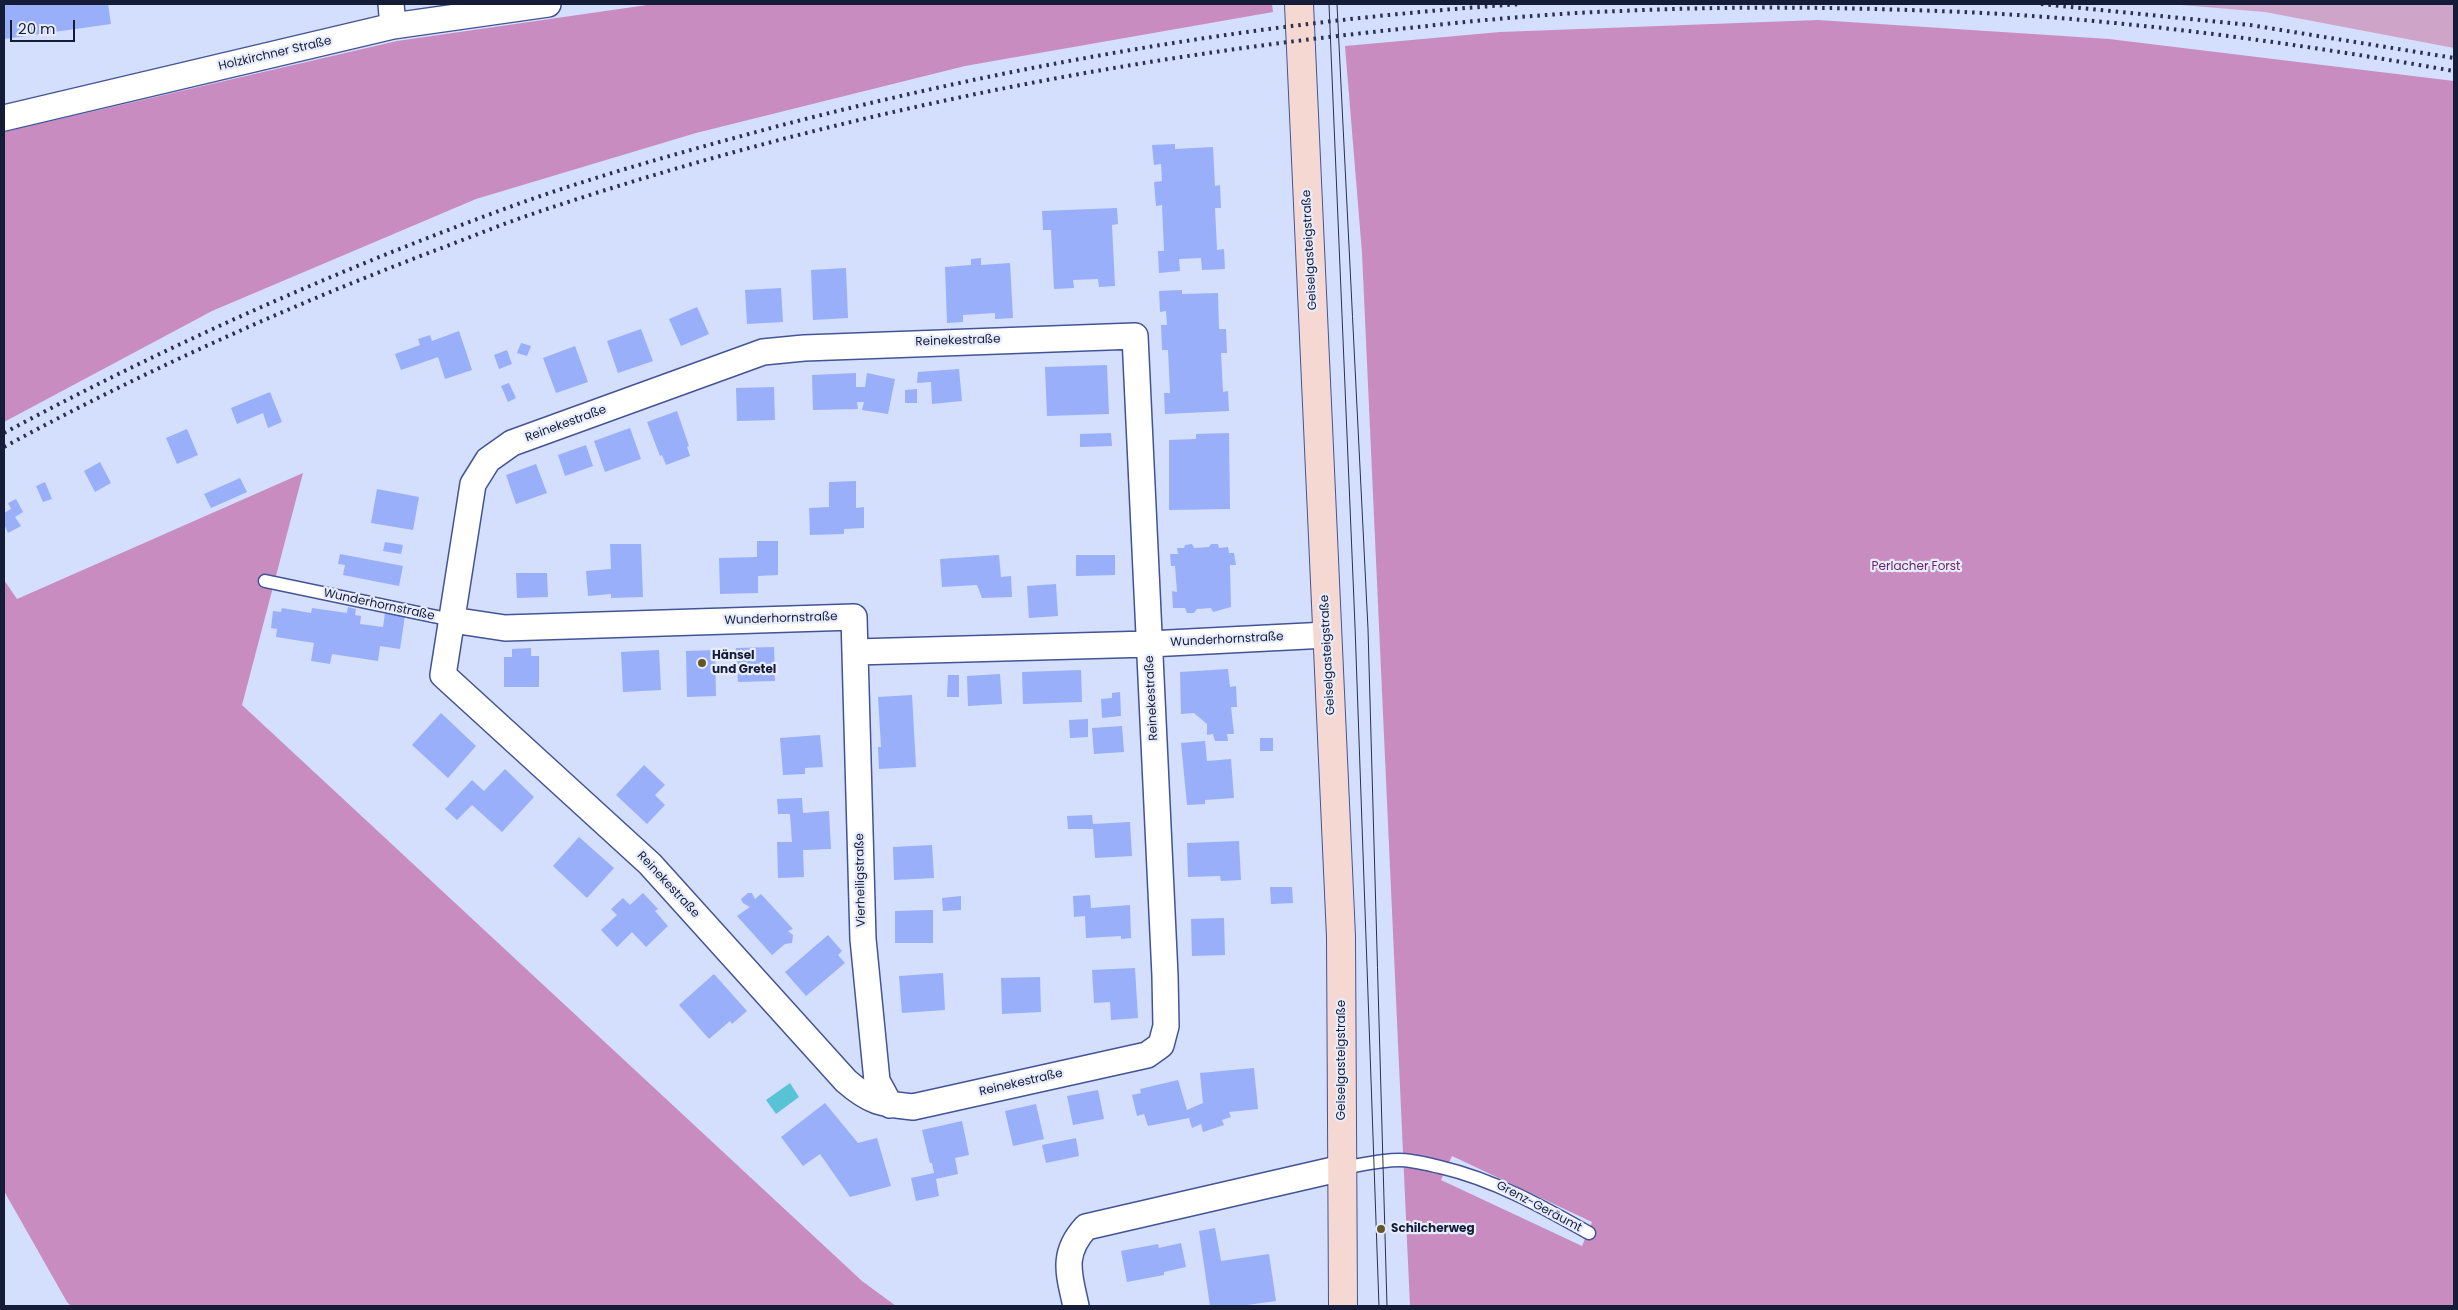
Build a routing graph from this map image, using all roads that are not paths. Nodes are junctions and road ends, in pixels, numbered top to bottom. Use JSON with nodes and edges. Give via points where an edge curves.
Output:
{"nodes":[{"id":1,"x":548,"y":4,"type":"edge"},
{"id":2,"x":1299,"y":4,"type":"edge"},
{"id":3,"x":392,"y":15,"type":"edge"},
{"id":4,"x":4,"y":118,"type":"edge"},
{"id":5,"x":265,"y":581,"type":"dead end"},
{"id":6,"x":452,"y":620,"type":"junction"},
{"id":7,"x":1327,"y":635,"type":"junction"},
{"id":8,"x":1149,"y":644,"type":"junction"},
{"id":9,"x":855,"y":652,"type":"junction"},
{"id":10,"x":890,"y":1105,"type":"junction"},
{"id":11,"x":1342,"y":1168,"type":"junction"},
{"id":12,"x":1589,"y":1233,"type":"dead end"},
{"id":13,"x":1076,"y":1306,"type":"edge"},
{"id":14,"x":1342,"y":1306,"type":"edge"}],
"edges":[{"from":1,"to":3,"type":"street","name":"Holzkirchner Straße"},
{"from":2,"to":7,"type":"main road","name":"Geiselgasteigstraße"},
{"from":3,"to":4,"type":"street","name":"Holzkirchner Straße"},
{"from":5,"to":6,"type":"lane","name":"Wunderhornstraße"},
{"from":6,"to":8,"type":"street","name":"Reinekestraße","via":[[473,484],[488,460],[512,443],[763,352],[1136,336]]},
{"from":6,"to":9,"type":"street","name":"Wunderhornstraße","via":[[505,628],[854,617]]},
{"from":6,"to":10,"type":"street","name":"Reinekestraße","via":[[443,675],[650,864],[846,1081],[866,1098]]},
{"from":7,"to":8,"type":"street","name":"Wunderhornstraße"},
{"from":7,"to":11,"type":"main road","name":"Geiselgasteigstraße","via":[[1340,937]]},
{"from":8,"to":9,"type":"street","name":"Wunderhornstraße"},
{"from":8,"to":10,"type":"street","name":"Reinekestraße","via":[[1165,976],[1166,1026],[1161,1046],[1147,1055],[913,1107]]},
{"from":9,"to":10,"type":"street","name":"Vierheiligstraße","via":[[863,939],[877,1081]]},
{"from":11,"to":12,"type":"lane","name":"Grenz-Geräumt","via":[[1400,1160],[1455,1171],[1496,1184]]},
{"from":11,"to":13,"type":"street","via":[[1086,1227],[1070,1252],[1068,1269]]},
{"from":11,"to":14,"type":"main road","name":"Geiselgasteigstraße"}]}
